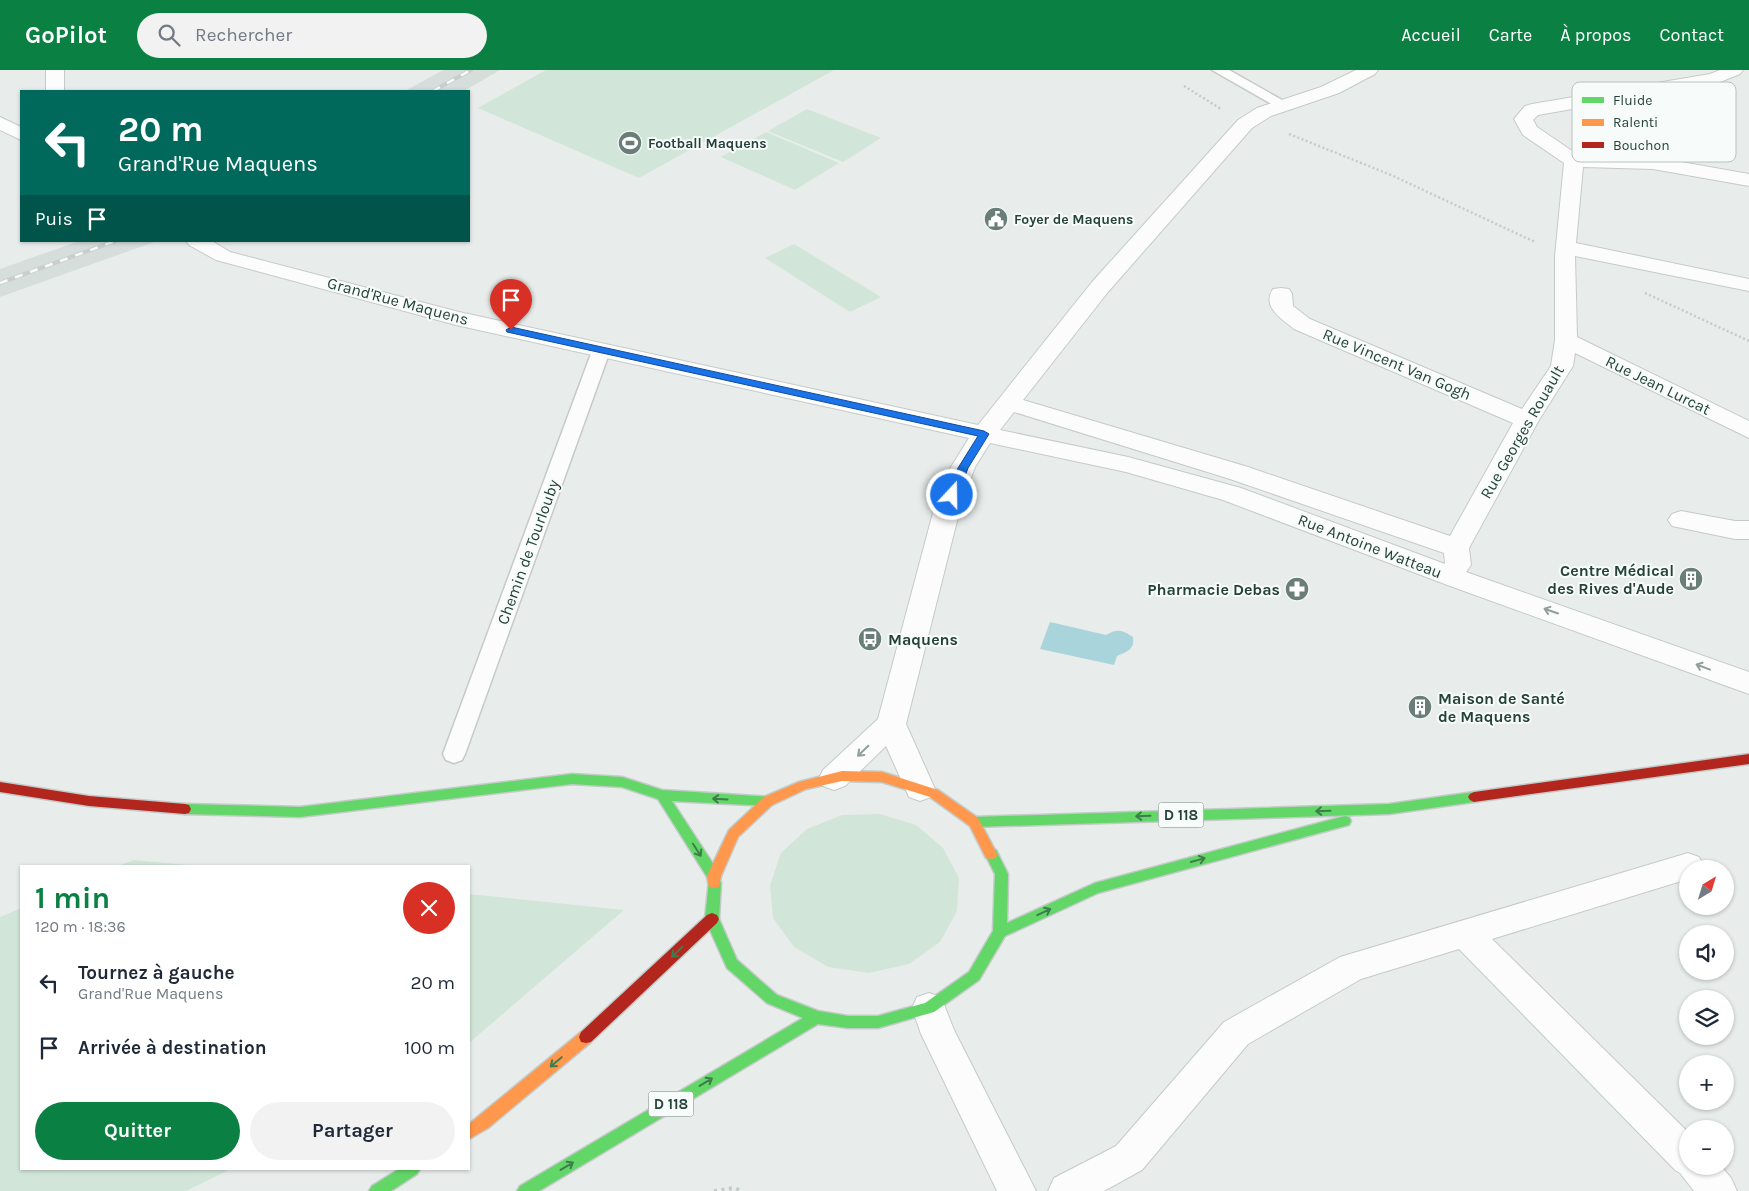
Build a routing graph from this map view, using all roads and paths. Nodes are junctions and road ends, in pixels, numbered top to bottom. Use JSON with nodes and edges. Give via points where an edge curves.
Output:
{"nodes":[{"id":1,"x":55,"y":70,"type":"edge"},
{"id":2,"x":1219,"y":70,"type":"edge"},
{"id":3,"x":1369,"y":70,"type":"edge"},
{"id":4,"x":1734,"y":70,"type":"edge"},
{"id":5,"x":1697,"y":82,"type":"edge"},
{"id":6,"x":1184,"y":86,"type":"dead end"},
{"id":7,"x":55,"y":90,"type":"edge"},
{"id":8,"x":1572,"y":103,"type":"edge"},
{"id":9,"x":1282,"y":104,"type":"junction"},
{"id":10,"x":0,"y":123,"type":"edge"},
{"id":11,"x":1245,"y":124,"type":"junction"},
{"id":12,"x":20,"y":133,"type":"edge"},
{"id":13,"x":1572,"y":160,"type":"edge"},
{"id":14,"x":1574,"y":162,"type":"edge"},
{"id":15,"x":1614,"y":162,"type":"edge"},
{"id":16,"x":1749,"y":180,"type":"edge"},
{"id":17,"x":198,"y":242,"type":"edge"},
{"id":18,"x":1566,"y":252,"type":"junction"},
{"id":19,"x":1749,"y":285,"type":"edge"},
{"id":20,"x":1644,"y":293,"type":"dead end"},
{"id":21,"x":1281,"y":294,"type":"dead end"},
{"id":22,"x":1566,"y":340,"type":"junction"},
{"id":23,"x":1749,"y":341,"type":"edge"},
{"id":24,"x":602,"y":351,"type":"junction"},
{"id":25,"x":1009,"y":403,"type":"junction"},
{"id":26,"x":1527,"y":420,"type":"junction"},
{"id":27,"x":1749,"y":430,"type":"edge"},
{"id":28,"x":984,"y":434,"type":"junction"},
{"id":29,"x":1682,"y":520,"type":"dead end"},
{"id":30,"x":1749,"y":530,"type":"edge"},
{"id":31,"x":1456,"y":548,"type":"junction"},
{"id":32,"x":1459,"y":579,"type":"junction"},
{"id":33,"x":1749,"y":683,"type":"edge"},
{"id":34,"x":891,"y":724,"type":"junction"},
{"id":35,"x":454,"y":754,"type":"dead end"},
{"id":36,"x":1749,"y":759,"type":"edge"},
{"id":37,"x":834,"y":778,"type":"junction"},
{"id":38,"x":0,"y":787,"type":"edge"},
{"id":39,"x":920,"y":789,"type":"junction"},
{"id":40,"x":662,"y":795,"type":"junction"},
{"id":41,"x":768,"y":801,"type":"junction"},
{"id":42,"x":1389,"y":809,"type":"junction"},
{"id":43,"x":974,"y":822,"type":"junction"},
{"id":44,"x":1679,"y":869,"type":"edge"},
{"id":45,"x":714,"y":876,"type":"junction"},
{"id":46,"x":712,"y":919,"type":"junction"},
{"id":47,"x":1000,"y":932,"type":"junction"},
{"id":48,"x":1465,"y":933,"type":"junction"},
{"id":49,"x":929,"y":1008,"type":"junction"},
{"id":50,"x":817,"y":1017,"type":"junction"},
{"id":51,"x":470,"y":1131,"type":"edge"},
{"id":52,"x":1679,"y":1149,"type":"edge"},
{"id":53,"x":410,"y":1170,"type":"edge"},
{"id":54,"x":1704,"y":1175,"type":"edge"},
{"id":55,"x":377,"y":1191,"type":"edge"},
{"id":56,"x":525,"y":1191,"type":"edge"},
{"id":57,"x":714,"y":1191,"type":"edge"},
{"id":58,"x":742,"y":1191,"type":"edge"},
{"id":59,"x":1017,"y":1191,"type":"edge"},
{"id":60,"x":1067,"y":1191,"type":"edge"},
{"id":61,"x":1718,"y":1191,"type":"edge"}],
"edges":[{"from":1,"to":7,"type":"street"},
{"from":2,"to":9,"type":"lane"},
{"from":3,"to":9,"type":"street","via":[[1327,91]]},
{"from":4,"to":5,"type":"street","via":[[1715,79]]},
{"from":6,"to":11,"type":"path"},
{"from":8,"to":13,"type":"street","via":[[1532,110],[1524,119],[1530,131]]},
{"from":9,"to":11,"type":"street"},
{"from":10,"to":12,"type":"street"},
{"from":11,"to":18,"type":"path","via":[[1291,134]]},
{"from":11,"to":25,"type":"street","via":[[1100,287]]},
{"from":14,"to":18,"type":"street","name":"Rue Georges Rouault"},
{"from":15,"to":16,"type":"street","via":[[1653,163]]},
{"from":17,"to":24,"type":"street","name":"Grand'Rue Maquens","via":[[223,256],[456,318]]},
{"from":18,"to":19,"type":"street"},
{"from":18,"to":22,"type":"street","name":"Rue Georges Rouault"},
{"from":20,"to":23,"type":"path"},
{"from":21,"to":26,"type":"street","name":"Rue Vincent Van Gogh","via":[[1282,308],[1302,324]]},
{"from":22,"to":26,"type":"street","name":"Rue Georges Rouault","via":[[1562,366]]},
{"from":22,"to":27,"type":"street","name":"Rue Jean Lurcat"},
{"from":24,"to":28,"type":"street","name":"Grand'Rue Maquens"},
{"from":24,"to":35,"type":"lane","name":"Chemin de Tourlouby"},
{"from":25,"to":28,"type":"street"},
{"from":25,"to":31,"type":"street","name":"Rue Antoine Watteau","via":[[1239,473]]},
{"from":26,"to":31,"type":"street","name":"Rue Georges Rouault"},
{"from":28,"to":32,"type":"street","name":"Rue Antoine Watteau","via":[[1128,465],[1232,494]]},
{"from":28,"to":34,"type":"street","via":[[963,468],[947,509]]},
{"from":29,"to":30,"type":"street"},
{"from":31,"to":32,"type":"street"},
{"from":33,"to":32,"type":"street","name":"Rue Antoine Watteau","one_way":true},
{"from":34,"to":37,"type":"street","one_way":true},
{"from":34,"to":39,"type":"street"},
{"from":36,"to":42,"type":"main road","number":"D 118"},
{"from":37,"to":39,"type":"main road","via":[[882,777]]},
{"from":37,"to":41,"type":"main road","via":[[803,784]]},
{"from":38,"to":40,"type":"main road","via":[[182,809],[300,812],[572,779],[622,782]]},
{"from":39,"to":43,"type":"main road","via":[[934,794]]},
{"from":41,"to":40,"type":"main road","one_way":true},
{"from":40,"to":45,"type":"main road","one_way":true},
{"from":41,"to":45,"type":"main road","via":[[733,834]]},
{"from":42,"to":43,"type":"main road","number":"D 118","one_way":true},
{"from":47,"to":42,"type":"main road","number":"D 118","one_way":true,"via":[[1095,888]]},
{"from":43,"to":47,"type":"main road","via":[[1002,874]]},
{"from":44,"to":48,"type":"street"},
{"from":45,"to":46,"type":"main road"},
{"from":46,"to":50,"type":"main road","via":[[732,964],[772,999]]},
{"from":46,"to":51,"type":"main road","one_way":true,"via":[[596,1028]]},
{"from":47,"to":49,"type":"main road","via":[[974,976]]},
{"from":48,"to":52,"type":"street"},
{"from":48,"to":60,"type":"street","via":[[1352,967],[1236,1033],[1130,1158]]},
{"from":49,"to":50,"type":"main road","via":[[878,1022]]},
{"from":49,"to":59,"type":"street","via":[[938,1034]]},
{"from":56,"to":50,"type":"main road","number":"D 118","one_way":true},
{"from":53,"to":55,"type":"main road"},
{"from":54,"to":61,"type":"street"},
{"from":57,"to":58,"type":"path","via":[[734,1188]]}]}
